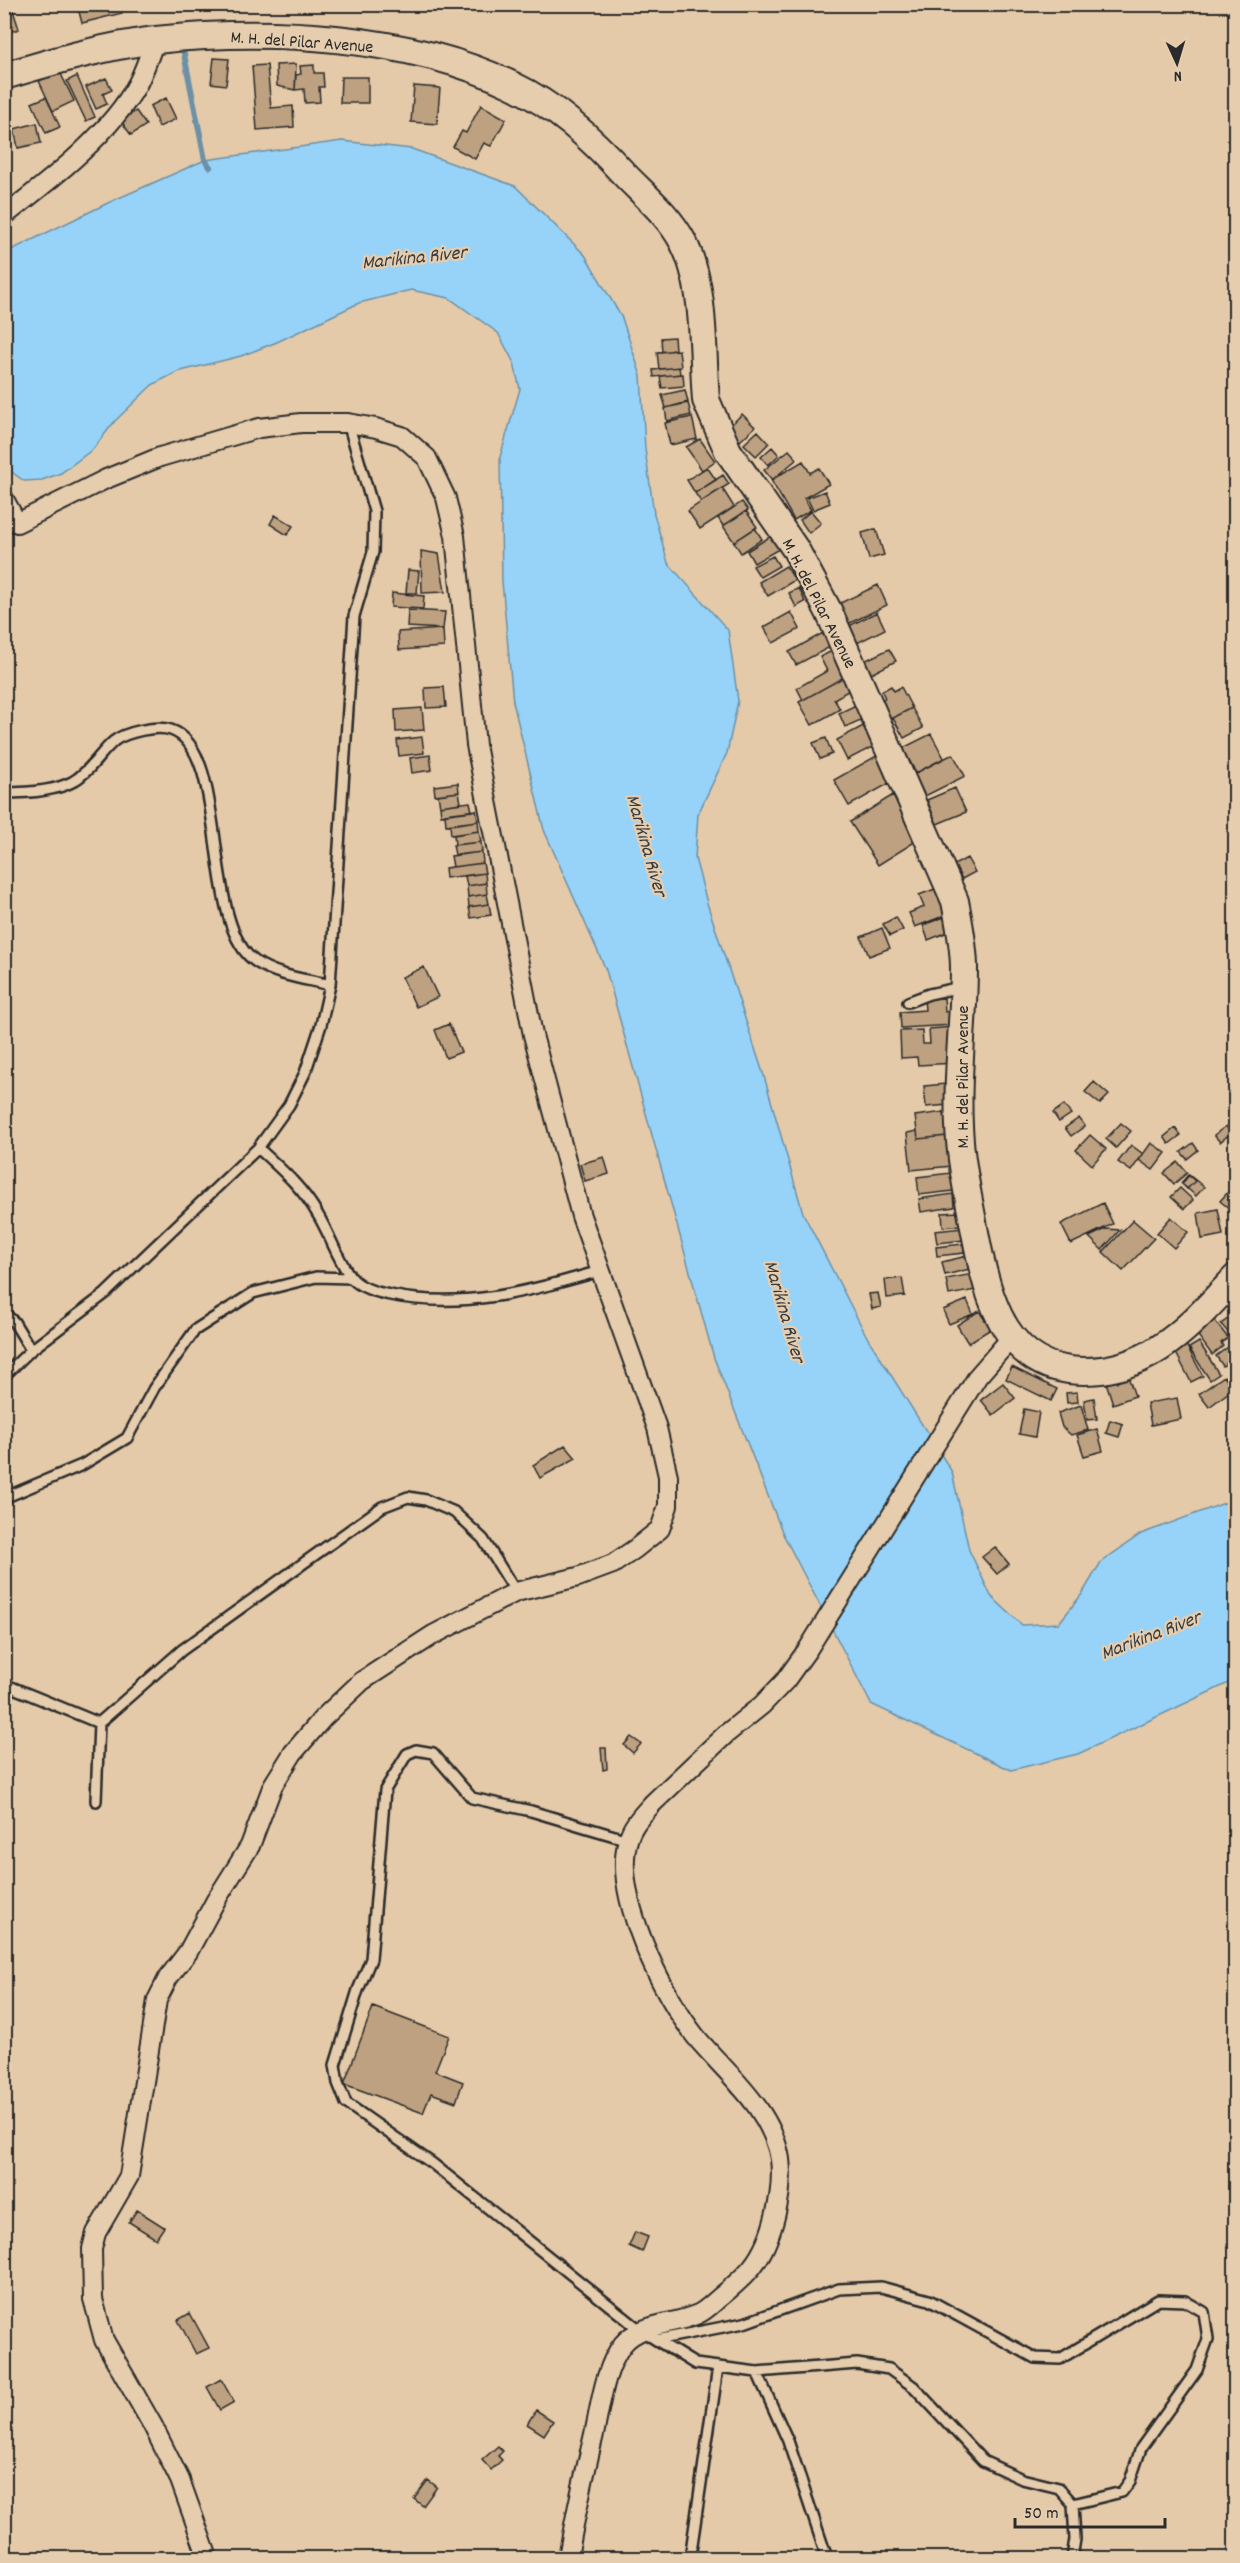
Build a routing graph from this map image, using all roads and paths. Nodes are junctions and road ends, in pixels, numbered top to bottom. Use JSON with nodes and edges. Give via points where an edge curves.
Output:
{"nodes":[{"id":1,"x":155,"y":40,"type":"junction"},
{"id":2,"x":4,"y":76,"type":"edge"},
{"id":3,"x":4,"y":216,"type":"edge"},
{"id":4,"x":348,"y":423,"type":"junction"},
{"id":5,"x":4,"y":499,"type":"edge"},
{"id":6,"x":11,"y":526,"type":"edge"},
{"id":7,"x":4,"y":794,"type":"edge"},
{"id":8,"x":330,"y":985,"type":"junction"},
{"id":9,"x":963,"y":986,"type":"junction"},
{"id":10,"x":908,"y":1002,"type":"dead end"},
{"id":11,"x":258,"y":1148,"type":"junction"},
{"id":12,"x":600,"y":1271,"type":"junction"},
{"id":13,"x":1236,"y":1277,"type":"edge"},
{"id":14,"x":351,"y":1278,"type":"junction"},
{"id":15,"x":4,"y":1312,"type":"edge"},
{"id":16,"x":1011,"y":1338,"type":"junction"},
{"id":17,"x":31,"y":1350,"type":"junction"},
{"id":18,"x":4,"y":1376,"type":"edge"},
{"id":19,"x":4,"y":1498,"type":"edge"},
{"id":20,"x":516,"y":1592,"type":"junction"},
{"id":21,"x":4,"y":1684,"type":"edge"},
{"id":22,"x":99,"y":1723,"type":"junction"},
{"id":23,"x":96,"y":1802,"type":"dead end"},
{"id":24,"x":627,"y":1840,"type":"junction"},
{"id":25,"x":640,"y":2330,"type":"junction"},
{"id":26,"x":656,"y":2340,"type":"junction"},
{"id":27,"x":718,"y":2367,"type":"junction"},
{"id":28,"x":757,"y":2372,"type":"junction"},
{"id":29,"x":1073,"y":2504,"type":"junction"},
{"id":30,"x":208,"y":2559,"type":"edge"},
{"id":31,"x":568,"y":2559,"type":"edge"},
{"id":32,"x":690,"y":2559,"type":"edge"},
{"id":33,"x":827,"y":2559,"type":"edge"},
{"id":34,"x":1072,"y":2559,"type":"edge"}],
"edges":[{"from":1,"to":2,"type":"street","name":"M. H. del Pilar Avenue"},
{"from":1,"to":3,"type":"street","via":[[138,83],[121,108],[75,156]]},
{"from":1,"to":9,"type":"street","name":"M. H. del Pilar Avenue","via":[[220,36],[355,41],[473,68],[513,85],[571,122],[668,218],[684,242],[694,271],[706,400],[712,419],[728,451],[796,550],[829,612],[955,901],[961,929]]},
{"from":4,"to":6,"type":"street","via":[[259,428],[208,441],[106,479]]},
{"from":4,"to":8,"type":"lane","via":[[374,511],[373,552],[354,616]]},
{"from":4,"to":12,"type":"street","via":[[402,436],[427,458],[446,498],[460,575],[476,745],[510,922],[556,1125]]},
{"from":5,"to":6,"type":"street"},
{"from":7,"to":8,"type":"lane","via":[[71,782],[96,763],[116,740],[147,729],[171,729],[187,740],[198,760],[210,804],[221,879],[241,947],[255,962]]},
{"from":8,"to":11,"type":"lane","via":[[305,1072],[290,1105]]},
{"from":9,"to":10,"type":"lane"},
{"from":9,"to":16,"type":"street","name":"M. H. del Pilar Avenue","via":[[960,1141],[986,1287]]},
{"from":11,"to":14,"type":"lane","via":[[298,1185]]},
{"from":11,"to":17,"type":"lane","via":[[105,1294]]},
{"from":12,"to":14,"type":"lane","via":[[518,1293],[467,1301],[393,1296],[371,1291]]},
{"from":12,"to":20,"type":"street","via":[[657,1428],[668,1476],[668,1506],[660,1529],[613,1564],[579,1577]]},
{"from":13,"to":16,"type":"street","name":"M. H. del Pilar Avenue","via":[[1186,1329],[1159,1350],[1120,1367],[1087,1372],[1058,1368],[1035,1357]]},
{"from":14,"to":19,"type":"lane","via":[[316,1277],[253,1293],[195,1330],[154,1388],[127,1438],[82,1465]]},
{"from":15,"to":17,"type":"lane"},
{"from":16,"to":24,"type":"street","via":[[968,1391],[785,1681],[653,1803]]},
{"from":17,"to":18,"type":"lane"},
{"from":20,"to":22,"type":"lane","via":[[472,1527],[454,1512],[408,1497],[382,1507],[236,1609],[182,1650]]},
{"from":20,"to":30,"type":"street","via":[[433,1635],[362,1681],[292,1753],[273,1785],[250,1846],[158,2000],[129,2176],[96,2233],[92,2250],[93,2299],[104,2340],[180,2481]]},
{"from":21,"to":22,"type":"lane"},
{"from":22,"to":23,"type":"lane"},
{"from":24,"to":25,"type":"street","via":[[627,1885],[648,1953],[670,2002],[749,2096],[767,2126],[779,2157],[782,2191],[769,2235],[753,2266],[740,2279],[700,2313]]},
{"from":24,"to":25,"type":"lane","via":[[472,1798],[433,1753],[416,1750],[406,1754],[385,1790],[370,1959],[335,2065],[346,2103],[433,2164]]},
{"from":25,"to":26,"type":"lane"},
{"from":25,"to":31,"type":"street","via":[[624,2342],[607,2379]]},
{"from":26,"to":27,"type":"lane","via":[[695,2364]]},
{"from":26,"to":29,"type":"lane","via":[[744,2323],[839,2289],[880,2287],[929,2300],[1035,2358],[1060,2359],[1158,2300],[1185,2301],[1204,2312],[1208,2339],[1197,2370],[1141,2448],[1130,2481],[1122,2492]]},
{"from":27,"to":28,"type":"lane"},
{"from":27,"to":32,"type":"lane"},
{"from":28,"to":29,"type":"lane","via":[[857,2364],[889,2369],[914,2387],[983,2461],[1022,2479],[1059,2488]]},
{"from":28,"to":33,"type":"lane","via":[[788,2441]]},
{"from":29,"to":34,"type":"lane"}]}
